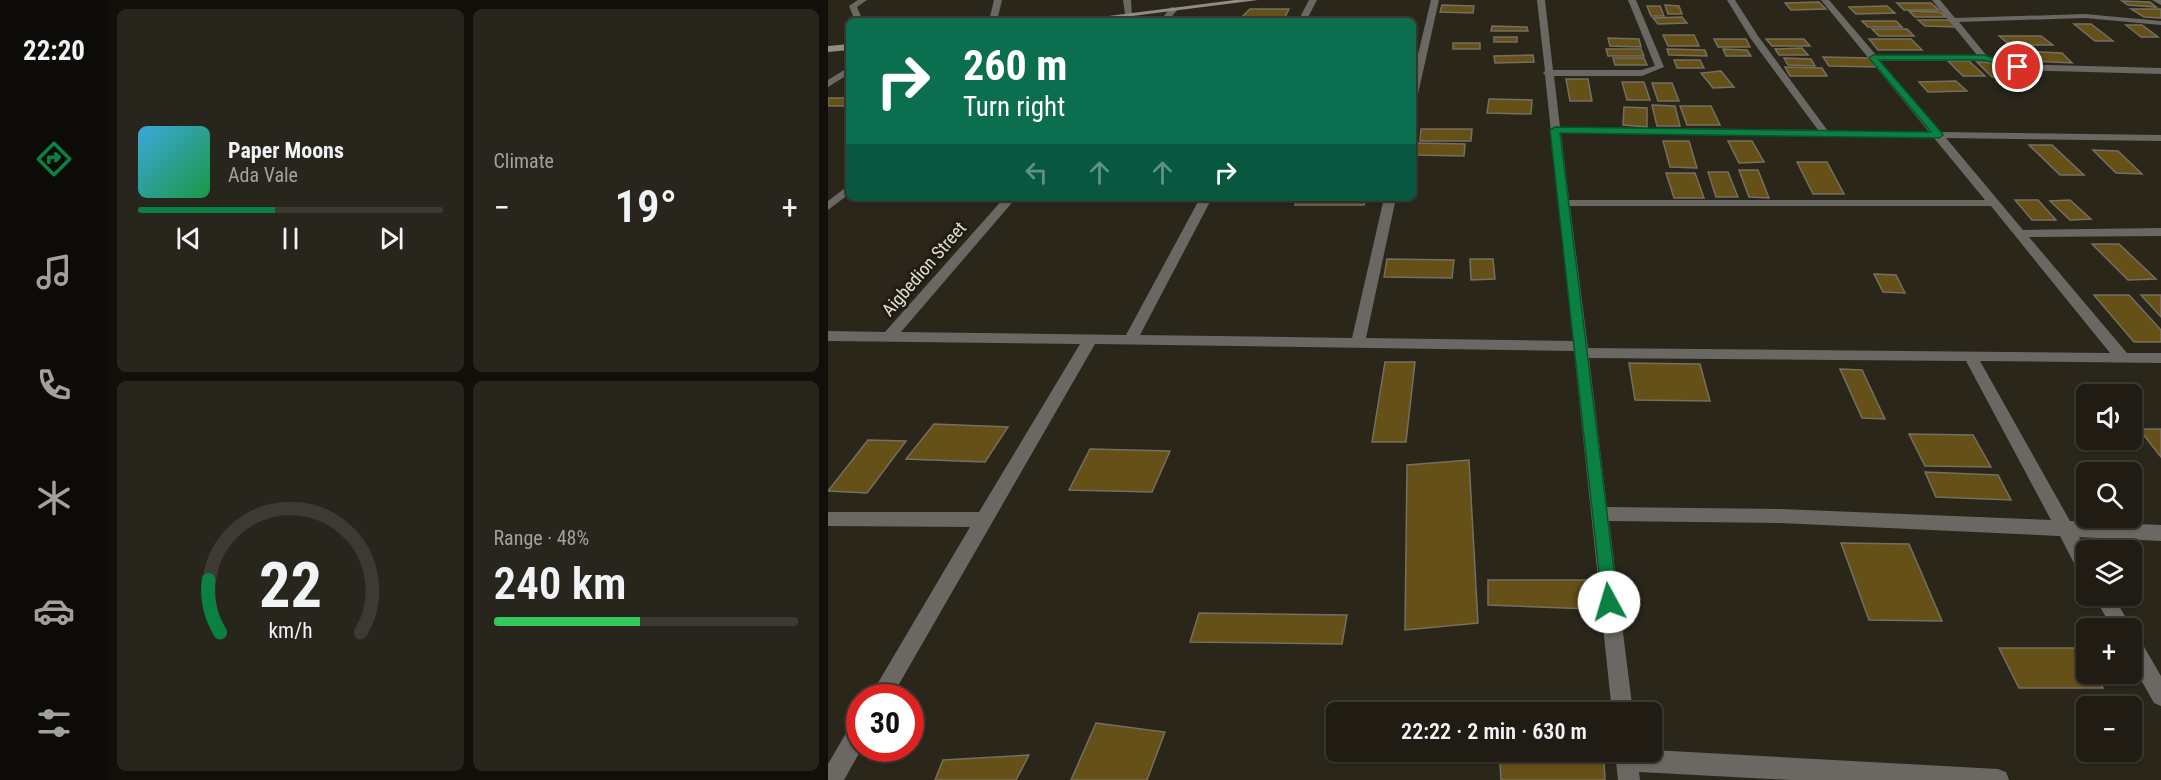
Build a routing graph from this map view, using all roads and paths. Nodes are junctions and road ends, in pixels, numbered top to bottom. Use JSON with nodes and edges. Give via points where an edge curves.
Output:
{"nodes":[{"id":1,"x":863,"y":0,"type":"edge"},
{"id":2,"x":998,"y":0,"type":"edge"},
{"id":3,"x":1127,"y":0,"type":"edge"},
{"id":4,"x":1248,"y":0,"type":"edge"},
{"id":5,"x":1313,"y":0,"type":"edge"},
{"id":6,"x":1435,"y":0,"type":"edge"},
{"id":7,"x":1540,"y":0,"type":"edge"},
{"id":8,"x":1632,"y":0,"type":"edge"},
{"id":9,"x":1731,"y":0,"type":"edge"},
{"id":10,"x":1825,"y":0,"type":"edge"},
{"id":11,"x":1936,"y":0,"type":"edge"},
{"id":12,"x":2156,"y":0,"type":"edge"},
{"id":13,"x":2161,"y":3,"type":"edge"},
{"id":14,"x":1174,"y":9,"type":"junction"},
{"id":15,"x":1129,"y":15,"type":"junction"},
{"id":16,"x":858,"y":18,"type":"edge"},
{"id":17,"x":994,"y":18,"type":"edge"},
{"id":18,"x":1101,"y":18,"type":"edge"},
{"id":19,"x":1166,"y":18,"type":"edge"},
{"id":20,"x":1304,"y":18,"type":"edge"},
{"id":21,"x":1955,"y":20,"type":"junction"},
{"id":22,"x":2161,"y":23,"type":"edge"},
{"id":23,"x":846,"y":47,"type":"edge"},
{"id":24,"x":828,"y":49,"type":"edge"},
{"id":25,"x":1873,"y":58,"type":"junction"},
{"id":26,"x":1984,"y":58,"type":"junction"},
{"id":27,"x":846,"y":71,"type":"edge"},
{"id":28,"x":2161,"y":71,"type":"edge"},
{"id":29,"x":1547,"y":73,"type":"junction"},
{"id":30,"x":1416,"y":81,"type":"edge"},
{"id":31,"x":828,"y":84,"type":"edge"},
{"id":32,"x":1555,"y":130,"type":"junction"},
{"id":33,"x":1825,"y":133,"type":"junction"},
{"id":34,"x":1939,"y":135,"type":"junction"},
{"id":35,"x":2161,"y":138,"type":"edge"},
{"id":36,"x":846,"y":191,"type":"edge"},
{"id":37,"x":1007,"y":201,"type":"edge"},
{"id":38,"x":1204,"y":201,"type":"edge"},
{"id":39,"x":1389,"y":201,"type":"edge"},
{"id":40,"x":1563,"y":203,"type":"junction"},
{"id":41,"x":1994,"y":203,"type":"junction"},
{"id":42,"x":828,"y":207,"type":"edge"},
{"id":43,"x":2161,"y":232,"type":"edge"},
{"id":44,"x":2020,"y":234,"type":"junction"},
{"id":45,"x":828,"y":336,"type":"edge"},
{"id":46,"x":889,"y":337,"type":"junction"},
{"id":47,"x":1131,"y":339,"type":"junction"},
{"id":48,"x":1090,"y":340,"type":"junction"},
{"id":49,"x":1358,"y":342,"type":"junction"},
{"id":50,"x":1580,"y":350,"type":"junction"},
{"id":51,"x":1970,"y":356,"type":"junction"},
{"id":52,"x":2123,"y":358,"type":"junction"},
{"id":53,"x":2161,"y":358,"type":"edge"},
{"id":54,"x":1599,"y":514,"type":"junction"},
{"id":55,"x":828,"y":519,"type":"edge"},
{"id":56,"x":984,"y":520,"type":"junction"},
{"id":57,"x":2064,"y":528,"type":"junction"},
{"id":58,"x":2161,"y":533,"type":"edge"},
{"id":59,"x":2076,"y":549,"type":"edge"},
{"id":60,"x":2142,"y":663,"type":"edge"},
{"id":61,"x":887,"y":684,"type":"edge"},
{"id":62,"x":2161,"y":696,"type":"edge"},
{"id":63,"x":1621,"y":702,"type":"edge"},
{"id":64,"x":846,"y":755,"type":"edge"},
{"id":65,"x":1628,"y":764,"type":"edge"},
{"id":66,"x":831,"y":780,"type":"edge"},
{"id":67,"x":1998,"y":780,"type":"edge"}],
"edges":[{"from":1,"to":16,"type":"street","via":[[853,6]]},
{"from":2,"to":17,"type":"street"},
{"from":3,"to":15,"type":"street"},
{"from":4,"to":14,"type":"street"},
{"from":5,"to":20,"type":"street"},
{"from":6,"to":30,"type":"street"},
{"from":7,"to":29,"type":"street"},
{"from":8,"to":29,"type":"street","via":[[1660,67],[1642,73]]},
{"from":9,"to":33,"type":"street"},
{"from":10,"to":25,"type":"street"},
{"from":11,"to":21,"type":"street"},
{"from":12,"to":13,"type":"street"},
{"from":14,"to":15,"type":"street"},
{"from":14,"to":19,"type":"street"},
{"from":15,"to":18,"type":"street"},
{"from":21,"to":22,"type":"street","via":[[2085,16]]},
{"from":21,"to":26,"type":"street"},
{"from":23,"to":24,"type":"street"},
{"from":25,"to":26,"type":"street"},
{"from":25,"to":34,"type":"street"},
{"from":26,"to":28,"type":"street","via":[[2018,67]]},
{"from":27,"to":31,"type":"street"},
{"from":29,"to":32,"type":"street"},
{"from":32,"to":33,"type":"street"},
{"from":32,"to":40,"type":"street"},
{"from":33,"to":34,"type":"street"},
{"from":34,"to":35,"type":"street"},
{"from":34,"to":41,"type":"street"},
{"from":36,"to":42,"type":"street"},
{"from":37,"to":46,"type":"street","name":"Aigbedion Street"},
{"from":38,"to":47,"type":"street"},
{"from":39,"to":49,"type":"street"},
{"from":40,"to":41,"type":"street"},
{"from":40,"to":50,"type":"street"},
{"from":41,"to":44,"type":"street"},
{"from":43,"to":44,"type":"street"},
{"from":44,"to":52,"type":"street"},
{"from":45,"to":46,"type":"street"},
{"from":46,"to":48,"type":"street"},
{"from":47,"to":48,"type":"street"},
{"from":47,"to":49,"type":"street"},
{"from":48,"to":56,"type":"street"},
{"from":49,"to":50,"type":"street"},
{"from":50,"to":51,"type":"street"},
{"from":50,"to":54,"type":"street"},
{"from":51,"to":52,"type":"street"},
{"from":51,"to":57,"type":"street"},
{"from":52,"to":53,"type":"street"},
{"from":54,"to":57,"type":"street","via":[[1780,516]]},
{"from":54,"to":63,"type":"street"},
{"from":55,"to":56,"type":"street"},
{"from":56,"to":61,"type":"street"},
{"from":57,"to":58,"type":"street"},
{"from":57,"to":59,"type":"street"},
{"from":60,"to":62,"type":"street"},
{"from":64,"to":66,"type":"street"},
{"from":65,"to":67,"type":"street"}]}
